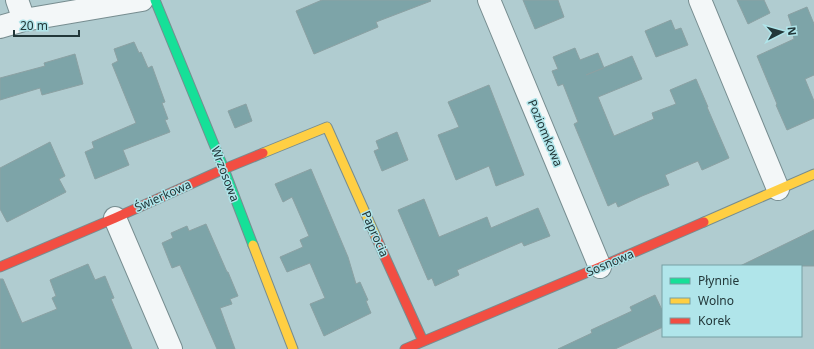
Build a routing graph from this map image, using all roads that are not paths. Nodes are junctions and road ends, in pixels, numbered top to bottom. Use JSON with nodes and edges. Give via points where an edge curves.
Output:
{"nodes":[{"id":1,"x":142,"y":0,"type":"edge"},
{"id":2,"x":155,"y":0,"type":"edge"},
{"id":3,"x":489,"y":0,"type":"edge"},
{"id":4,"x":700,"y":0,"type":"edge"},
{"id":5,"x":21,"y":10,"type":"edge"},
{"id":6,"x":0,"y":27,"type":"edge"},
{"id":7,"x":327,"y":127,"type":"joint"},
{"id":8,"x":224,"y":169,"type":"junction"},
{"id":9,"x":814,"y":174,"type":"edge"},
{"id":10,"x":778,"y":189,"type":"junction"},
{"id":11,"x":115,"y":218,"type":"junction"},
{"id":12,"x":0,"y":267,"type":"edge"},
{"id":13,"x":600,"y":267,"type":"junction"},
{"id":14,"x":423,"y":341,"type":"junction"},
{"id":15,"x":171,"y":349,"type":"edge"},
{"id":16,"x":292,"y":349,"type":"edge"},
{"id":17,"x":405,"y":349,"type":"edge"}],
"edges":[{"from":1,"to":5,"type":"street"},
{"from":2,"to":8,"type":"street","name":"Wrzosowa"},
{"from":3,"to":13,"type":"street","name":"Poziomkowa"},
{"from":4,"to":10,"type":"street"},
{"from":5,"to":6,"type":"street"},
{"from":7,"to":8,"type":"street","name":"Świerkowa"},
{"from":7,"to":14,"type":"street","name":"Paprocia"},
{"from":8,"to":11,"type":"street","name":"Świerkowa"},
{"from":8,"to":16,"type":"street","name":"Wrzosowa"},
{"from":9,"to":10,"type":"street","name":"Sosnowa"},
{"from":10,"to":13,"type":"street","name":"Sosnowa"},
{"from":11,"to":12,"type":"street","name":"Świerkowa"},
{"from":11,"to":15,"type":"street"},
{"from":13,"to":14,"type":"street","name":"Sosnowa"},
{"from":14,"to":17,"type":"street","name":"Sosnowa"}]}
